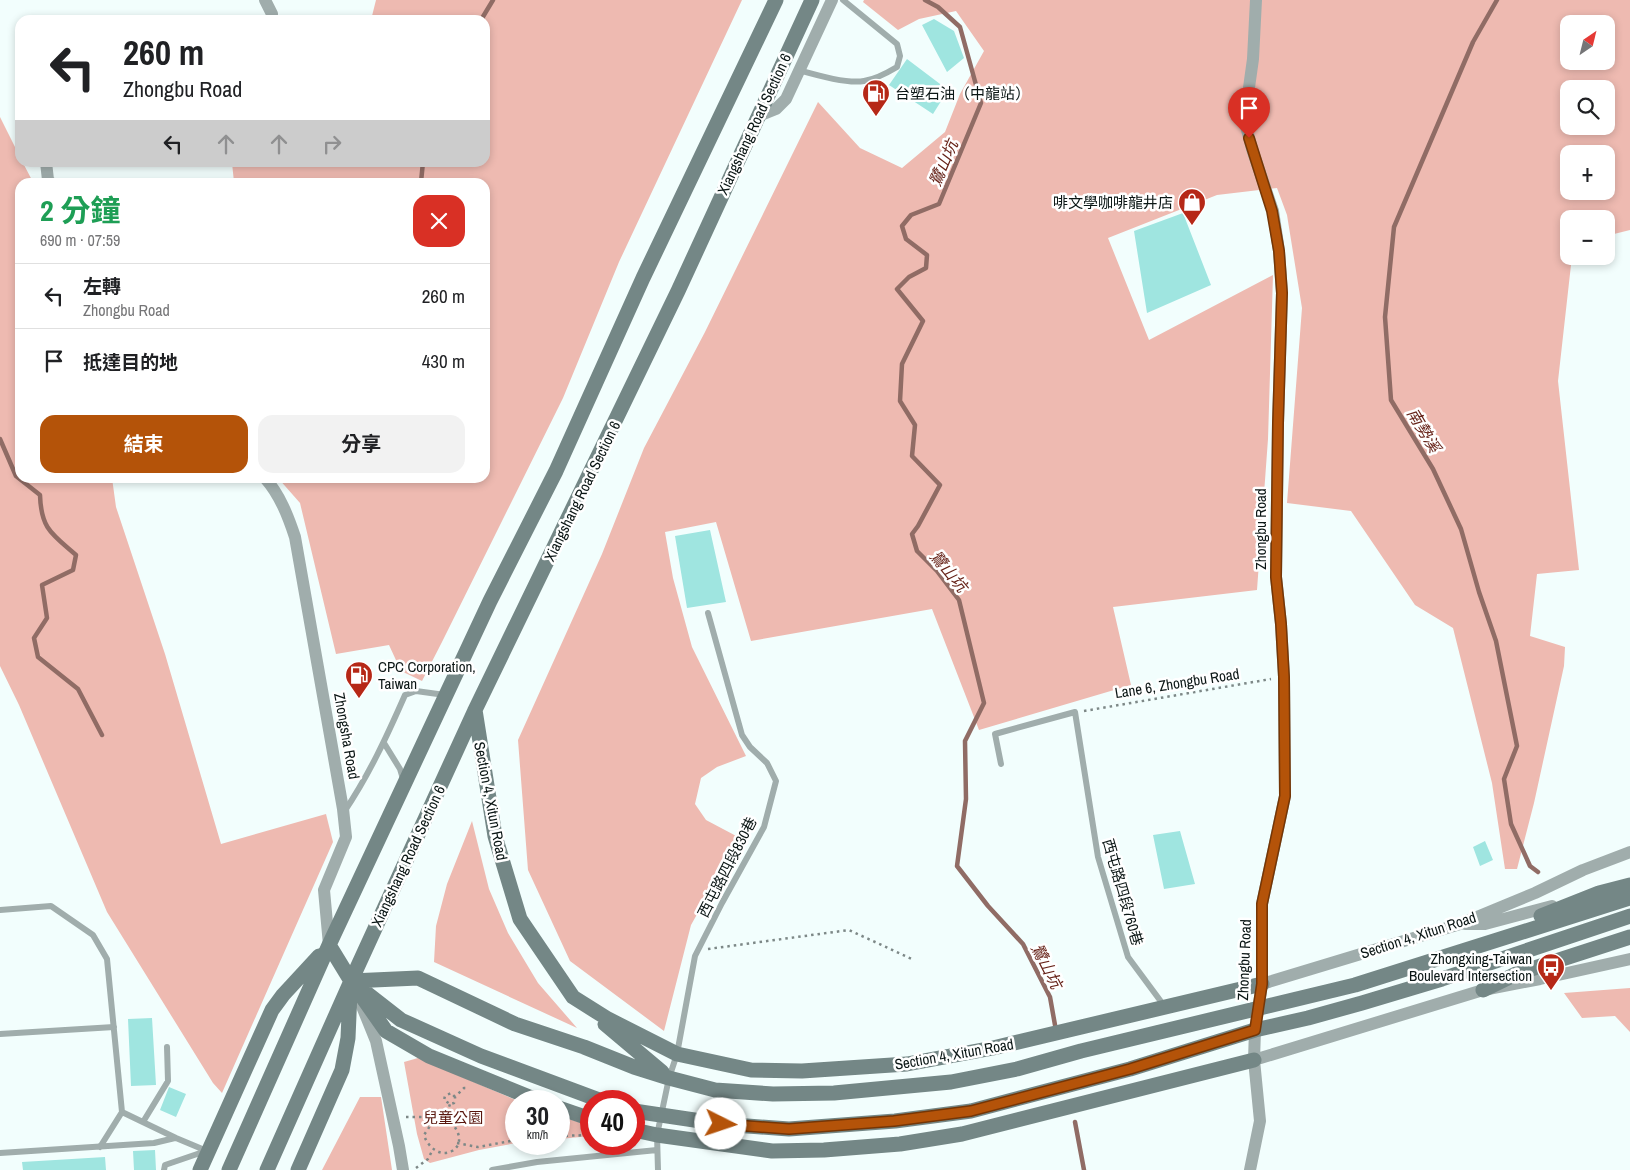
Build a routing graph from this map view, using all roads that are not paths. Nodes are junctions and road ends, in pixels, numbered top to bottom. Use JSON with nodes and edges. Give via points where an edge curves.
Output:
{"nodes":[{"id":1,"x":265,"y":0,"type":"edge"},
{"id":2,"x":776,"y":0,"type":"edge"},
{"id":3,"x":812,"y":0,"type":"edge"},
{"id":4,"x":832,"y":0,"type":"edge"},
{"id":5,"x":843,"y":0,"type":"edge"},
{"id":6,"x":1256,"y":0,"type":"edge"},
{"id":7,"x":272,"y":15,"type":"edge"},
{"id":8,"x":798,"y":70,"type":"junction"},
{"id":9,"x":758,"y":116,"type":"junction"},
{"id":10,"x":270,"y":483,"type":"edge"},
{"id":11,"x":708,"y":613,"type":"dead end"},
{"id":12,"x":447,"y":695,"type":"junction"},
{"id":13,"x":475,"y":710,"type":"junction"},
{"id":14,"x":384,"y":743,"type":"junction"},
{"id":15,"x":1001,"y":764,"type":"dead end"},
{"id":16,"x":404,"y":787,"type":"junction"},
{"id":17,"x":343,"y":813,"type":"junction"},
{"id":18,"x":1630,"y":852,"type":"edge"},
{"id":19,"x":1630,"y":885,"type":"edge"},
{"id":20,"x":1599,"y":893,"type":"junction"},
{"id":21,"x":1630,"y":898,"type":"edge"},
{"id":22,"x":0,"y":910,"type":"edge"},
{"id":23,"x":1630,"y":916,"type":"edge"},
{"id":24,"x":1460,"y":924,"type":"junction"},
{"id":25,"x":1630,"y":937,"type":"edge"},
{"id":26,"x":329,"y":945,"type":"junction"},
{"id":27,"x":1456,"y":952,"type":"junction"},
{"id":28,"x":1630,"y":959,"type":"edge"},
{"id":29,"x":351,"y":981,"type":"junction"},
{"id":30,"x":1262,"y":984,"type":"junction"},
{"id":31,"x":1484,"y":990,"type":"junction"},
{"id":32,"x":574,"y":997,"type":"junction"},
{"id":33,"x":1165,"y":1008,"type":"junction"},
{"id":34,"x":1259,"y":1008,"type":"junction"},
{"id":35,"x":114,"y":1027,"type":"junction"},
{"id":36,"x":1255,"y":1030,"type":"junction"},
{"id":37,"x":0,"y":1034,"type":"edge"},
{"id":38,"x":166,"y":1047,"type":"dead end"},
{"id":39,"x":677,"y":1054,"type":"junction"},
{"id":40,"x":1254,"y":1060,"type":"junction"},
{"id":41,"x":669,"y":1078,"type":"junction"},
{"id":42,"x":512,"y":1090,"type":"edge"},
{"id":43,"x":580,"y":1093,"type":"edge"},
{"id":44,"x":122,"y":1112,"type":"junction"},
{"id":45,"x":645,"y":1113,"type":"edge"},
{"id":46,"x":661,"y":1115,"type":"junction"},
{"id":47,"x":143,"y":1122,"type":"junction"},
{"id":48,"x":645,"y":1136,"type":"edge"},
{"id":49,"x":176,"y":1138,"type":"junction"},
{"id":50,"x":657,"y":1143,"type":"junction"},
{"id":51,"x":100,"y":1147,"type":"junction"},
{"id":52,"x":208,"y":1151,"type":"junction"},
{"id":53,"x":0,"y":1154,"type":"edge"},
{"id":54,"x":164,"y":1170,"type":"edge"},
{"id":55,"x":200,"y":1170,"type":"edge"},
{"id":56,"x":229,"y":1170,"type":"edge"},
{"id":57,"x":267,"y":1170,"type":"edge"},
{"id":58,"x":298,"y":1170,"type":"edge"},
{"id":59,"x":403,"y":1170,"type":"edge"},
{"id":60,"x":492,"y":1170,"type":"edge"},
{"id":61,"x":658,"y":1170,"type":"edge"},
{"id":62,"x":1250,"y":1170,"type":"edge"}],
"edges":[{"from":1,"to":7,"type":"street"},
{"from":2,"to":12,"type":"street","via":[[643,278],[556,471]]},
{"from":3,"to":9,"type":"street","name":"Xiangshang Road Section 6"},
{"from":4,"to":8,"type":"street"},
{"from":5,"to":8,"type":"lane","via":[[897,44],[900,56],[897,67],[862,82],[828,79]]},
{"from":6,"to":30,"type":"street","name":"Zhongbu Road","via":[[1246,126],[1272,211],[1282,293],[1276,577],[1284,677],[1285,796],[1262,904]]},
{"from":8,"to":9,"type":"street","via":[[786,99],[776,110]]},
{"from":9,"to":13,"type":"street","name":"Xiangshang Road Section 6","via":[[666,316]]},
{"from":10,"to":17,"type":"street","name":"Zhongsha Road","via":[[288,513],[295,537]]},
{"from":11,"to":39,"type":"lane","name":"西屯路四段830巷","via":[[742,735],[766,763],[776,781],[764,827],[695,956]]},
{"from":12,"to":14,"type":"lane","via":[[416,691],[405,696]]},
{"from":12,"to":16,"type":"street"},
{"from":13,"to":29,"type":"street","name":"Xiangshang Road Section 6"},
{"from":13,"to":32,"type":"street","name":"Section 4, Xitun Road","via":[[495,836],[520,919]]},
{"from":14,"to":16,"type":"lane","via":[[400,769]]},
{"from":14,"to":17,"type":"lane","via":[[363,784]]},
{"from":15,"to":33,"type":"lane","name":"西屯路四段760巷","via":[[995,734],[1075,712],[1098,857],[1128,957]]},
{"from":16,"to":26,"type":"street"},
{"from":17,"to":26,"type":"street","name":"Zhongsha Road","via":[[346,837],[324,890]]},
{"from":18,"to":24,"type":"street","name":"Section 4, Xitun Road"},
{"from":19,"to":20,"type":"street"},
{"from":20,"to":24,"type":"street","via":[[1485,924]]},
{"from":20,"to":27,"type":"street"},
{"from":21,"to":27,"type":"street","name":"Section 4, Xitun Road"},
{"from":22,"to":35,"type":"lane","via":[[50,906],[93,935],[107,959]]},
{"from":23,"to":36,"type":"street","via":[[1433,982]]},
{"from":24,"to":30,"type":"street","name":"Section 4, Xitun Road"},
{"from":25,"to":31,"type":"street","via":[[1516,974]]},
{"from":26,"to":29,"type":"street"},
{"from":26,"to":52,"type":"street","via":[[272,1010]]},
{"from":26,"to":56,"type":"street"},
{"from":27,"to":34,"type":"street","name":"Section 4, Xitun Road","via":[[1355,985]]},
{"from":28,"to":31,"type":"street"},
{"from":29,"to":41,"type":"street","name":"Section 4, Xitun Road","via":[[418,978],[514,1024]]},
{"from":29,"to":42,"type":"street","via":[[386,1031],[429,1056]]},
{"from":29,"to":43,"type":"street","via":[[401,1020],[481,1056]]},
{"from":29,"to":57,"type":"street","name":"Xiangshang Road Section 6"},
{"from":29,"to":58,"type":"street","name":"Xiangshang Road Section 6","via":[[348,1038],[342,1070]]},
{"from":29,"to":59,"type":"street","via":[[376,1041]]},
{"from":30,"to":33,"type":"street","name":"Section 4, Xitun Road"},
{"from":30,"to":34,"type":"street","name":"Zhongbu Road"},
{"from":31,"to":40,"type":"street"},
{"from":32,"to":39,"type":"street","name":"Section 4, Xitun Road","via":[[608,1019]]},
{"from":32,"to":41,"type":"street"},
{"from":33,"to":39,"type":"street","name":"Section 4, Xitun Road","via":[[993,1048],[907,1064],[802,1071],[751,1070]]},
{"from":34,"to":36,"type":"street","name":"Zhongbu Road"},
{"from":34,"to":41,"type":"street","name":"Section 4, Xitun Road","via":[[1017,1069],[951,1082],[834,1093],[773,1094],[715,1090]]},
{"from":35,"to":37,"type":"lane"},
{"from":35,"to":44,"type":"lane"},
{"from":36,"to":40,"type":"street","name":"Zhongbu Road"},
{"from":36,"to":46,"type":"street","via":[[1130,1069],[971,1111],[789,1129]]},
{"from":38,"to":47,"type":"lane","via":[[168,1080]]},
{"from":39,"to":41,"type":"lane","name":"西屯路四段830巷"},
{"from":40,"to":50,"type":"street","via":[[972,1132],[900,1144],[772,1151]]},
{"from":40,"to":62,"type":"street","name":"Zhongbu Road","via":[[1260,1121]]},
{"from":41,"to":46,"type":"lane","name":"西屯路四段830巷"},
{"from":44,"to":47,"type":"lane"},
{"from":44,"to":51,"type":"lane"},
{"from":45,"to":46,"type":"street"},
{"from":46,"to":50,"type":"lane","name":"西屯路四段830巷"},
{"from":47,"to":49,"type":"lane"},
{"from":48,"to":50,"type":"street"},
{"from":49,"to":51,"type":"lane"},
{"from":49,"to":52,"type":"lane"},
{"from":50,"to":60,"type":"lane"},
{"from":50,"to":61,"type":"lane","name":"西屯路四段830巷"},
{"from":51,"to":53,"type":"lane"},
{"from":52,"to":54,"type":"lane","via":[[174,1161],[165,1165]]},
{"from":52,"to":55,"type":"street"}]}
